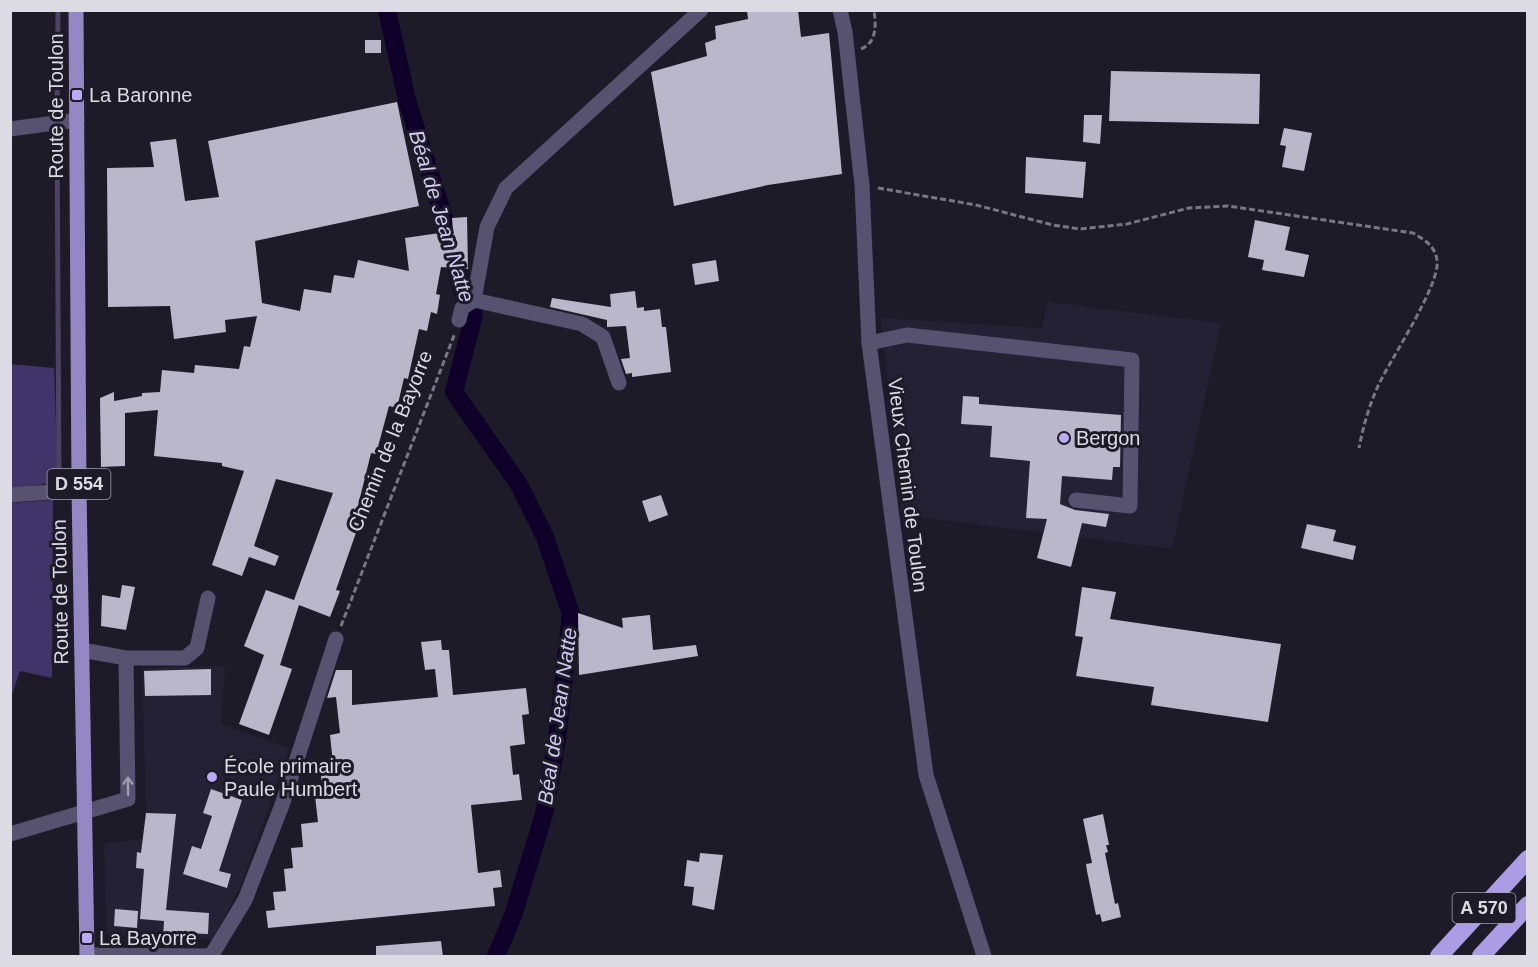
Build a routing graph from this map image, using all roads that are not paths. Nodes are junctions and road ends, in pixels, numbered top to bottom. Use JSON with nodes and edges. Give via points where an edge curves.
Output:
{"nodes":[{"id":1,"x":76,"y":10,"type":"edge"},
{"id":2,"x":701,"y":10,"type":"edge"},
{"id":3,"x":840,"y":10,"type":"edge"},
{"id":4,"x":77,"y":120,"type":"junction"},
{"id":5,"x":10,"y":129,"type":"edge"},
{"id":6,"x":869,"y":343,"type":"junction"},
{"id":7,"x":619,"y":383,"type":"dead end"},
{"id":8,"x":79,"y":490,"type":"junction"},
{"id":9,"x":10,"y":495,"type":"edge"},
{"id":10,"x":1076,"y":500,"type":"dead end"},
{"id":11,"x":208,"y":598,"type":"dead end"},
{"id":12,"x":336,"y":639,"type":"road end"},
{"id":13,"x":81,"y":650,"type":"junction"},
{"id":14,"x":126,"y":658,"type":"junction"},
{"id":15,"x":85,"y":811,"type":"junction"},
{"id":16,"x":10,"y":834,"type":"edge"},
{"id":17,"x":1527,"y":859,"type":"edge"},
{"id":18,"x":1527,"y":905,"type":"edge"},
{"id":19,"x":87,"y":956,"type":"edge"},
{"id":20,"x":212,"y":956,"type":"edge"},
{"id":21,"x":984,"y":957,"type":"edge"},
{"id":22,"x":1439,"y":957,"type":"edge"},
{"id":23,"x":1481,"y":957,"type":"edge"}],
"edges":[{"from":1,"to":4,"type":"main road","name":"Route de Toulon","number":"D 554"},
{"from":2,"to":7,"type":"street","via":[[506,188],[487,227],[467,307],[582,324],[603,337]]},
{"from":3,"to":6,"type":"street","name":"Vieux Chemin de Toulon","via":[[862,185]]},
{"from":4,"to":5,"type":"street"},
{"from":4,"to":8,"type":"main road","name":"Route de Toulon","number":"D 554"},
{"from":6,"to":10,"type":"street","via":[[907,335],[1132,360],[1130,506]]},
{"from":6,"to":21,"type":"street","name":"Vieux Chemin de Toulon","via":[[926,774]]},
{"from":8,"to":9,"type":"street"},
{"from":8,"to":13,"type":"main road","name":"Route de Toulon","number":"D 554"},
{"from":11,"to":14,"type":"street","via":[[197,648],[185,658]]},
{"from":12,"to":20,"type":"street","via":[[282,805],[245,900]]},
{"from":13,"to":14,"type":"street"},
{"from":13,"to":15,"type":"main road","name":"Route de Toulon","number":"D 554"},
{"from":15,"to":14,"type":"street","one_way":true,"via":[[128,799]]},
{"from":15,"to":16,"type":"street"},
{"from":15,"to":19,"type":"main road","name":"Route de Toulon","number":"D 554"},
{"from":17,"to":22,"type":"highway","number":"A 570"},
{"from":18,"to":23,"type":"highway","number":"A 570"},
{"from":19,"to":20,"type":"street"}]}
